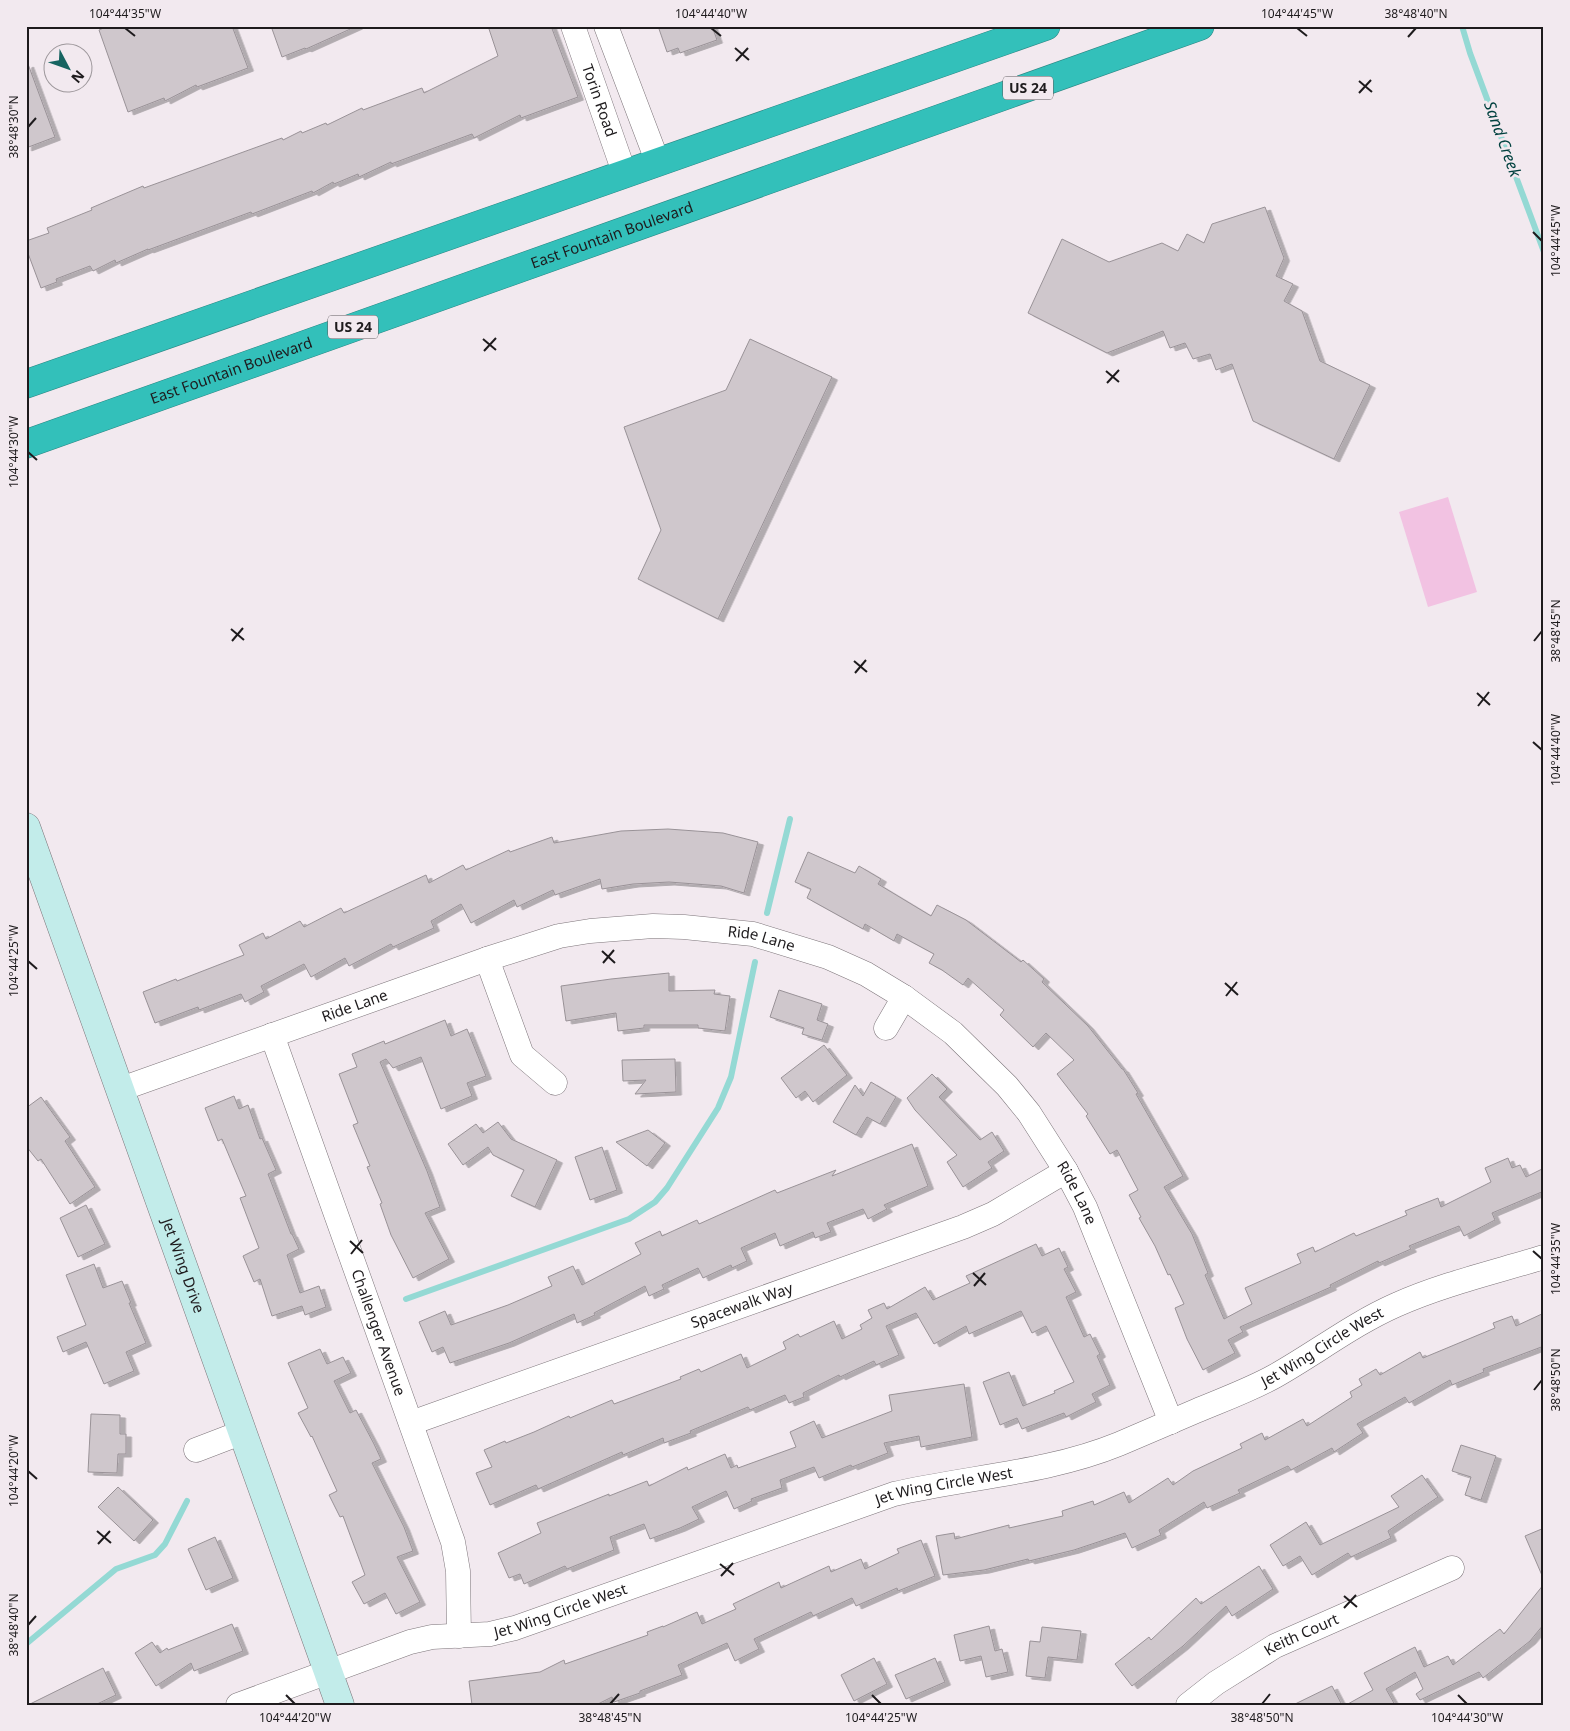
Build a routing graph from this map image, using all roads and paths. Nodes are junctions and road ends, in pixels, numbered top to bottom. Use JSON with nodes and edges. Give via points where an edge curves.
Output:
{"nodes":[{"id":1,"x":573,"y":26,"type":"edge"},
{"id":2,"x":606,"y":26,"type":"edge"},
{"id":3,"x":1046,"y":26,"type":"edge"},
{"id":4,"x":1200,"y":26,"type":"edge"},
{"id":5,"x":658,"y":163,"type":"junction"},
{"id":6,"x":625,"y":175,"type":"junction"},
{"id":7,"x":26,"y":384,"type":"edge"},
{"id":8,"x":26,"y":444,"type":"edge"},
{"id":9,"x":26,"y":827,"type":"edge"},
{"id":10,"x":487,"y":959,"type":"junction"},
{"id":11,"x":904,"y":997,"type":"junction"},
{"id":12,"x":886,"y":1028,"type":"dead end"},
{"id":13,"x":272,"y":1035,"type":"junction"},
{"id":14,"x":555,"y":1083,"type":"dead end"},
{"id":15,"x":121,"y":1089,"type":"junction"},
{"id":16,"x":1066,"y":1171,"type":"junction"},
{"id":17,"x":1544,"y":1257,"type":"edge"},
{"id":18,"x":1171,"y":1422,"type":"junction"},
{"id":19,"x":411,"y":1423,"type":"junction"},
{"id":20,"x":244,"y":1432,"type":"junction"},
{"id":21,"x":196,"y":1450,"type":"dead end"},
{"id":22,"x":1452,"y":1568,"type":"dead end"},
{"id":23,"x":459,"y":1636,"type":"junction"},
{"id":24,"x":328,"y":1672,"type":"junction"},
{"id":25,"x":238,"y":1705,"type":"edge"},
{"id":26,"x":340,"y":1705,"type":"edge"},
{"id":27,"x":1188,"y":1705,"type":"edge"}],
"edges":[{"from":1,"to":6,"type":"street","name":"Torin Road"},
{"from":2,"to":5,"type":"street"},
{"from":3,"to":5,"type":"highway"},
{"from":4,"to":8,"type":"highway","name":"East Fountain Boulevard","number":"US 24"},
{"from":5,"to":6,"type":"highway"},
{"from":6,"to":7,"type":"highway"},
{"from":9,"to":15,"type":"main road","name":"Jet Wing Drive"},
{"from":10,"to":11,"type":"street","name":"Ride Lane","via":[[559,936],[590,931],[653,926],[703,929],[753,934],[828,957],[866,974]]},
{"from":10,"to":13,"type":"street","name":"Ride Lane"},
{"from":10,"to":14,"type":"street","via":[[522,1055]]},
{"from":11,"to":12,"type":"street"},
{"from":11,"to":16,"type":"street","name":"Ride Lane","via":[[952,1033],[1007,1086],[1030,1113]]},
{"from":13,"to":15,"type":"street","name":"Ride Lane"},
{"from":13,"to":19,"type":"street","name":"Challenger Avenue"},
{"from":15,"to":20,"type":"main road","name":"Jet Wing Drive"},
{"from":16,"to":18,"type":"street","name":"Ride Lane","via":[[1084,1207]]},
{"from":16,"to":19,"type":"street","name":"Spacewalk Way","via":[[993,1214],[963,1227]]},
{"from":17,"to":18,"type":"street","name":"Jet Wing Circle West","via":[[1396,1305],[1274,1376]]},
{"from":18,"to":23,"type":"street","name":"Jet Wing Circle West","via":[[1082,1456],[894,1494],[515,1628]]},
{"from":19,"to":23,"type":"street","name":"Challenger Avenue","via":[[453,1542],[458,1571]]},
{"from":20,"to":21,"type":"street"},
{"from":20,"to":24,"type":"main road","name":"Jet Wing Drive"},
{"from":22,"to":27,"type":"street","name":"Keith Court","via":[[1275,1646],[1216,1682]]},
{"from":23,"to":24,"type":"street","name":"Jet Wing Circle West","via":[[410,1642]]},
{"from":24,"to":25,"type":"street","name":"Jet Wing Circle West"},
{"from":24,"to":26,"type":"main road","name":"Jet Wing Drive"}]}
